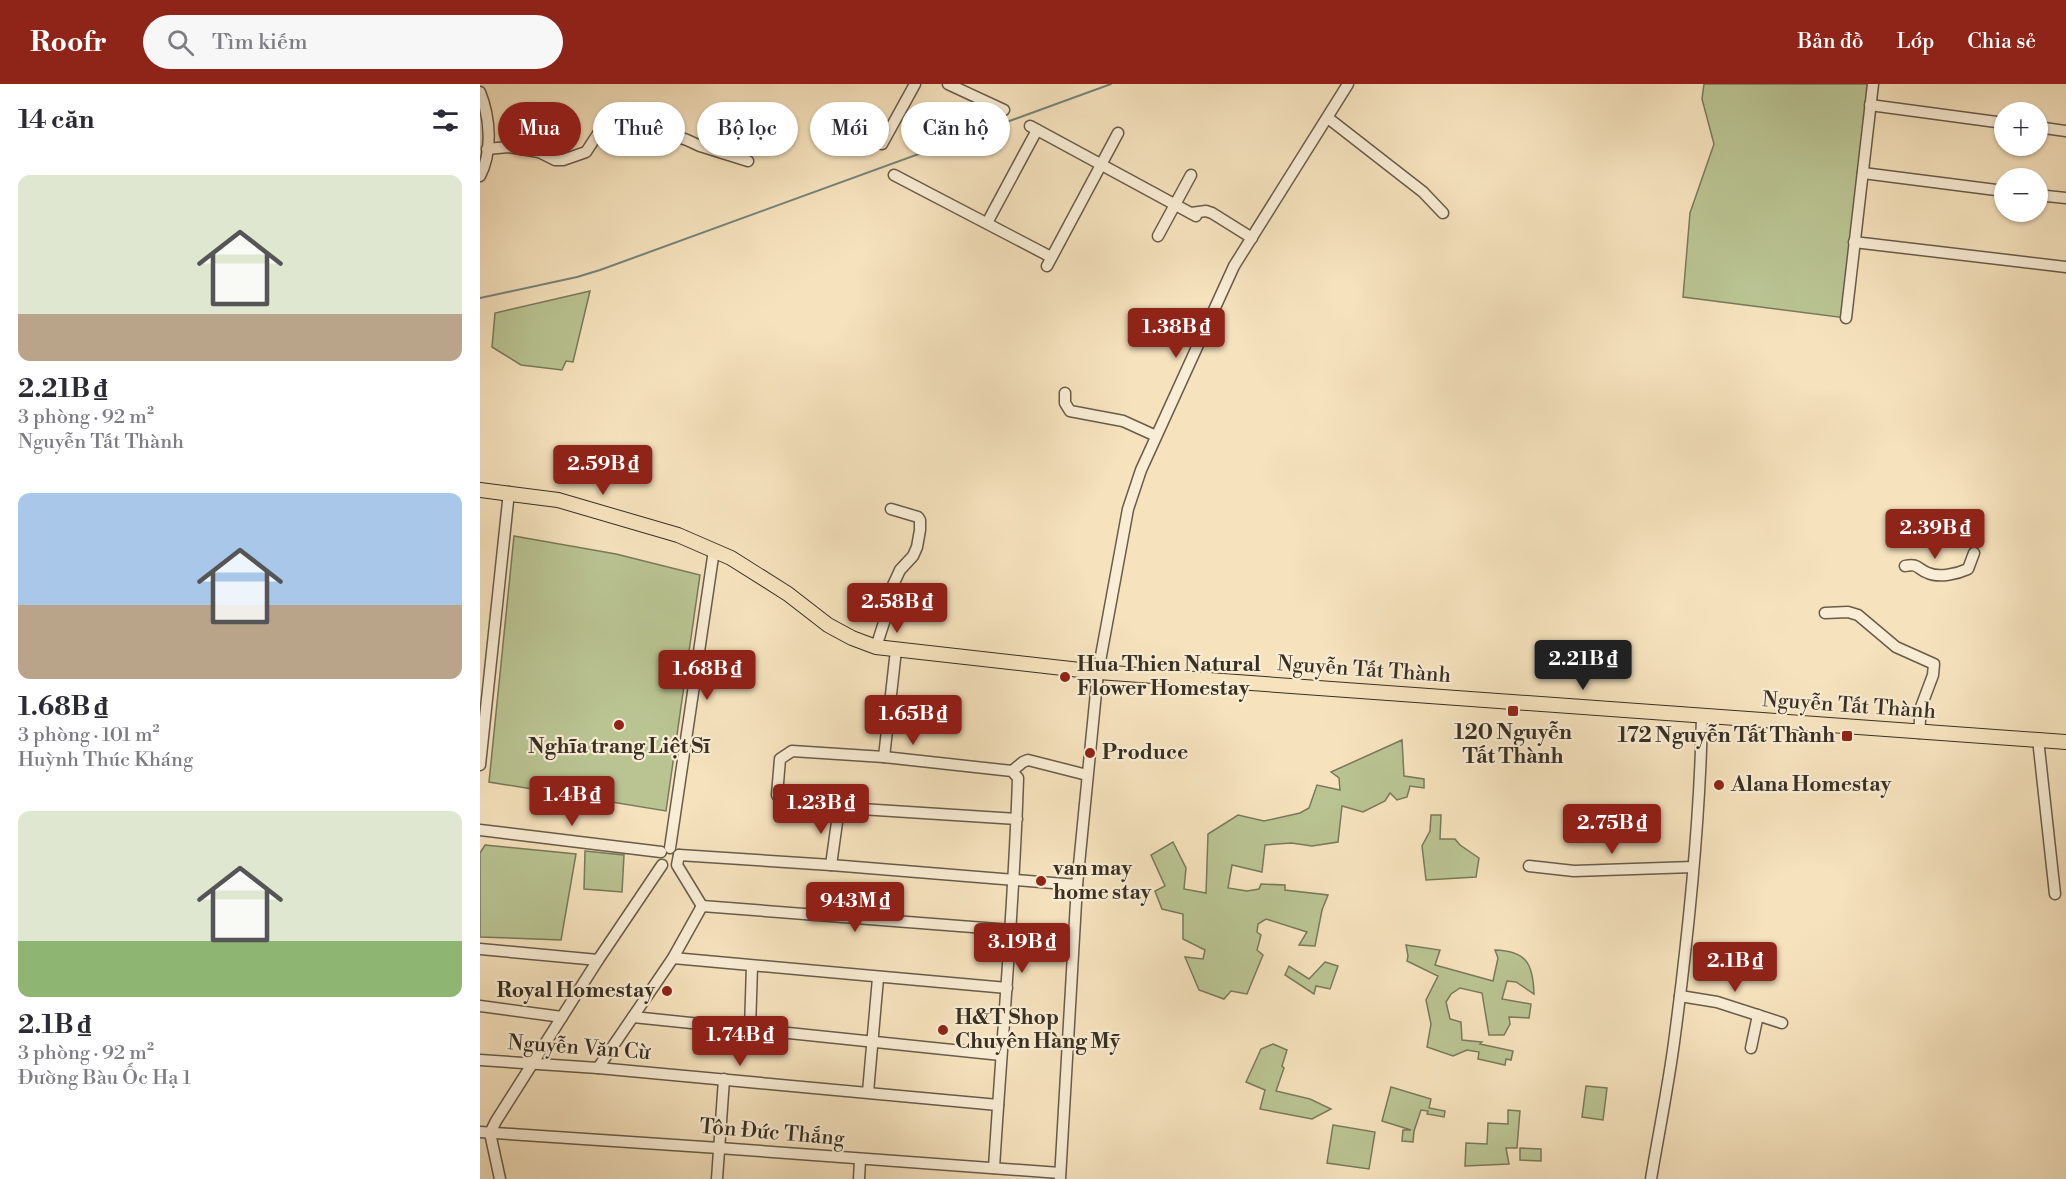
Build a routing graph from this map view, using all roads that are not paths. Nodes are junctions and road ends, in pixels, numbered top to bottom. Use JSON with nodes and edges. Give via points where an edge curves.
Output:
{"nodes":[{"id":1,"x":915,"y":84,"type":"edge"},
{"id":2,"x":948,"y":84,"type":"edge"},
{"id":3,"x":1348,"y":84,"type":"edge"},
{"id":4,"x":1873,"y":84,"type":"edge"},
{"id":5,"x":480,"y":92,"type":"edge"},
{"id":6,"x":987,"y":102,"type":"edge"},
{"id":7,"x":1870,"y":105,"type":"junction"},
{"id":8,"x":1328,"y":118,"type":"junction"},
{"id":9,"x":1994,"y":122,"type":"edge"},
{"id":10,"x":2048,"y":129,"type":"edge"},
{"id":11,"x":889,"y":131,"type":"edge"},
{"id":12,"x":2066,"y":131,"type":"edge"},
{"id":13,"x":1118,"y":133,"type":"dead end"},
{"id":14,"x":487,"y":149,"type":"junction"},
{"id":15,"x":748,"y":161,"type":"dead end"},
{"id":16,"x":1101,"y":164,"type":"junction"},
{"id":17,"x":1863,"y":173,"type":"junction"},
{"id":18,"x":894,"y":174,"type":"dead end"},
{"id":19,"x":1191,"y":175,"type":"dead end"},
{"id":20,"x":480,"y":176,"type":"edge"},
{"id":21,"x":1994,"y":190,"type":"edge"},
{"id":22,"x":2048,"y":196,"type":"edge"},
{"id":23,"x":2066,"y":198,"type":"edge"},
{"id":24,"x":1175,"y":204,"type":"junction"},
{"id":25,"x":1443,"y":213,"type":"dead end"},
{"id":26,"x":987,"y":223,"type":"junction"},
{"id":27,"x":1158,"y":236,"type":"dead end"},
{"id":28,"x":1252,"y":238,"type":"junction"},
{"id":29,"x":1854,"y":242,"type":"junction"},
{"id":30,"x":2066,"y":267,"type":"edge"},
{"id":31,"x":1846,"y":318,"type":"dead end"},
{"id":32,"x":1065,"y":393,"type":"dead end"},
{"id":33,"x":1156,"y":436,"type":"junction"},
{"id":34,"x":480,"y":490,"type":"edge"},
{"id":35,"x":509,"y":492,"type":"junction"},
{"id":36,"x":891,"y":509,"type":"dead end"},
{"id":37,"x":714,"y":550,"type":"junction"},
{"id":38,"x":1974,"y":552,"type":"dead end"},
{"id":39,"x":1905,"y":566,"type":"dead end"},
{"id":40,"x":1825,"y":613,"type":"dead end"},
{"id":41,"x":876,"y":647,"type":"junction"},
{"id":42,"x":896,"y":650,"type":"junction"},
{"id":43,"x":1098,"y":672,"type":"junction"},
{"id":44,"x":1702,"y":716,"type":"junction"},
{"id":45,"x":1920,"y":733,"type":"junction"},
{"id":46,"x":2038,"y":739,"type":"junction"},
{"id":47,"x":2066,"y":742,"type":"edge"},
{"id":48,"x":884,"y":758,"type":"junction"},
{"id":49,"x":480,"y":765,"type":"edge"},
{"id":50,"x":1015,"y":775,"type":"junction"},
{"id":51,"x":1088,"y":775,"type":"junction"},
{"id":52,"x":839,"y":808,"type":"junction"},
{"id":53,"x":1017,"y":819,"type":"junction"},
{"id":54,"x":481,"y":832,"type":"edge"},
{"id":55,"x":672,"y":855,"type":"junction"},
{"id":56,"x":831,"y":865,"type":"junction"},
{"id":57,"x":1529,"y":866,"type":"dead end"},
{"id":58,"x":1693,"y":867,"type":"junction"},
{"id":59,"x":1015,"y":880,"type":"junction"},
{"id":60,"x":1077,"y":885,"type":"junction"},
{"id":61,"x":2055,"y":894,"type":"dead end"},
{"id":62,"x":702,"y":906,"type":"junction"},
{"id":63,"x":1011,"y":930,"type":"junction"},
{"id":64,"x":480,"y":950,"type":"edge"},
{"id":65,"x":672,"y":958,"type":"junction"},
{"id":66,"x":598,"y":960,"type":"junction"},
{"id":67,"x":752,"y":966,"type":"junction"},
{"id":68,"x":878,"y":978,"type":"junction"},
{"id":69,"x":1007,"y":988,"type":"junction"},
{"id":70,"x":1680,"y":996,"type":"junction"},
{"id":71,"x":480,"y":1006,"type":"edge"},
{"id":72,"x":1758,"y":1015,"type":"junction"},
{"id":73,"x":562,"y":1017,"type":"junction"},
{"id":74,"x":633,"y":1017,"type":"junction"},
{"id":75,"x":1782,"y":1023,"type":"dead end"},
{"id":76,"x":750,"y":1029,"type":"junction"},
{"id":77,"x":873,"y":1042,"type":"junction"},
{"id":78,"x":1751,"y":1048,"type":"dead end"},
{"id":79,"x":1001,"y":1055,"type":"junction"},
{"id":80,"x":480,"y":1060,"type":"edge"},
{"id":81,"x":530,"y":1064,"type":"junction"},
{"id":82,"x":598,"y":1068,"type":"junction"},
{"id":83,"x":724,"y":1079,"type":"junction"},
{"id":84,"x":868,"y":1092,"type":"junction"},
{"id":85,"x":998,"y":1105,"type":"junction"},
{"id":86,"x":485,"y":1132,"type":"edge"},
{"id":87,"x":719,"y":1148,"type":"junction"},
{"id":88,"x":860,"y":1160,"type":"junction"},
{"id":89,"x":994,"y":1168,"type":"junction"},
{"id":90,"x":1060,"y":1176,"type":"edge"},
{"id":91,"x":500,"y":1179,"type":"edge"},
{"id":92,"x":717,"y":1179,"type":"edge"},
{"id":93,"x":859,"y":1179,"type":"edge"},
{"id":94,"x":1652,"y":1179,"type":"edge"}],
"edges":[{"from":1,"to":11,"type":"street"},
{"from":2,"to":6,"type":"street"},
{"from":3,"to":8,"type":"street"},
{"from":4,"to":7,"type":"street"},
{"from":5,"to":14,"type":"street","via":[[486,109]]},
{"from":7,"to":9,"type":"street"},
{"from":7,"to":17,"type":"street"},
{"from":8,"to":25,"type":"street","via":[[1423,192]]},
{"from":8,"to":28,"type":"street"},
{"from":10,"to":12,"type":"street"},
{"from":13,"to":16,"type":"street"},
{"from":14,"to":15,"type":"street","via":[[508,147],[560,160],[581,155],[609,118],[615,116]]},
{"from":14,"to":20,"type":"street"},
{"from":16,"to":24,"type":"street"},
{"from":16,"to":26,"type":"street","via":[[1034,128]]},
{"from":16,"to":26,"type":"street","via":[[1049,262]]},
{"from":17,"to":21,"type":"street"},
{"from":17,"to":29,"type":"street"},
{"from":18,"to":26,"type":"street"},
{"from":19,"to":24,"type":"street"},
{"from":22,"to":23,"type":"street"},
{"from":24,"to":27,"type":"street"},
{"from":24,"to":28,"type":"street","via":[[1193,214],[1212,213]]},
{"from":28,"to":33,"type":"street","via":[[1234,266]]},
{"from":29,"to":30,"type":"street"},
{"from":29,"to":31,"type":"street"},
{"from":32,"to":33,"type":"street","via":[[1070,411],[1123,421]]},
{"from":33,"to":43,"type":"street","via":[[1128,509]]},
{"from":34,"to":35,"type":"main road","name":"Nguyễn Tất Thành"},
{"from":35,"to":37,"type":"main road","name":"Nguyễn Tất Thành","via":[[609,514]]},
{"from":35,"to":49,"type":"street"},
{"from":36,"to":41,"type":"street","via":[[918,517],[919,536],[913,556],[900,570],[888,596],[890,607]]},
{"from":37,"to":41,"type":"main road","name":"Nguyễn Tất Thành","via":[[788,594],[828,625]]},
{"from":37,"to":55,"type":"street"},
{"from":38,"to":39,"type":"street","via":[[1968,570],[1948,575],[1930,574],[1915,565]]},
{"from":40,"to":45,"type":"street","via":[[1858,615],[1896,647],[1934,664],[1921,707]]},
{"from":41,"to":42,"type":"main road","name":"Nguyễn Tất Thành"},
{"from":42,"to":43,"type":"main road","name":"Nguyễn Tất Thành"},
{"from":42,"to":48,"type":"street"},
{"from":43,"to":44,"type":"main road","name":"Nguyễn Tất Thành"},
{"from":43,"to":51,"type":"street"},
{"from":44,"to":45,"type":"main road","name":"Nguyễn Tất Thành"},
{"from":44,"to":58,"type":"street"},
{"from":45,"to":46,"type":"main road","name":"Nguyễn Tất Thành"},
{"from":46,"to":47,"type":"main road","name":"Nguyễn Tất Thành"},
{"from":46,"to":61,"type":"street"},
{"from":48,"to":50,"type":"street"},
{"from":48,"to":52,"type":"street","via":[[792,751],[780,759],[777,795],[783,804]]},
{"from":50,"to":51,"type":"street","via":[[1021,763],[1028,760]]},
{"from":50,"to":53,"type":"street"},
{"from":51,"to":60,"type":"street"},
{"from":52,"to":53,"type":"street"},
{"from":52,"to":56,"type":"street"},
{"from":53,"to":59,"type":"street"},
{"from":54,"to":55,"type":"street"},
{"from":55,"to":56,"type":"street"},
{"from":55,"to":62,"type":"street"},
{"from":55,"to":66,"type":"street","via":[[659,857],[662,865]]},
{"from":56,"to":59,"type":"street"},
{"from":57,"to":58,"type":"street","via":[[1574,871]]},
{"from":58,"to":70,"type":"street"},
{"from":59,"to":60,"type":"street"},
{"from":59,"to":63,"type":"street"},
{"from":60,"to":90,"type":"street"},
{"from":62,"to":63,"type":"street"},
{"from":62,"to":65,"type":"street"},
{"from":63,"to":69,"type":"street"},
{"from":64,"to":66,"type":"street"},
{"from":65,"to":67,"type":"street"},
{"from":65,"to":74,"type":"street"},
{"from":66,"to":73,"type":"street"},
{"from":67,"to":68,"type":"street"},
{"from":67,"to":76,"type":"street"},
{"from":68,"to":69,"type":"street"},
{"from":68,"to":77,"type":"street"},
{"from":69,"to":79,"type":"street"},
{"from":70,"to":72,"type":"street"},
{"from":70,"to":94,"type":"street"},
{"from":71,"to":73,"type":"street"},
{"from":72,"to":75,"type":"street"},
{"from":72,"to":78,"type":"street"},
{"from":73,"to":81,"type":"street"},
{"from":74,"to":76,"type":"street"},
{"from":74,"to":82,"type":"street"},
{"from":76,"to":77,"type":"street"},
{"from":77,"to":79,"type":"street"},
{"from":77,"to":84,"type":"street"},
{"from":79,"to":85,"type":"street"},
{"from":80,"to":81,"type":"street","name":"Nguyễn Văn Cừ"},
{"from":81,"to":82,"type":"street","name":"Nguyễn Văn Cừ"},
{"from":81,"to":86,"type":"street"},
{"from":82,"to":83,"type":"street","name":"Nguyễn Văn Cừ"},
{"from":83,"to":84,"type":"street","name":"Nguyễn Văn Cừ"},
{"from":83,"to":87,"type":"street"},
{"from":84,"to":85,"type":"street","name":"Nguyễn Văn Cừ"},
{"from":85,"to":89,"type":"street"},
{"from":86,"to":87,"type":"street","name":"Tôn Đức Thắng"},
{"from":86,"to":91,"type":"street"},
{"from":87,"to":88,"type":"street","name":"Tôn Đức Thắng"},
{"from":87,"to":92,"type":"street"},
{"from":88,"to":89,"type":"street","name":"Tôn Đức Thắng"},
{"from":88,"to":93,"type":"street"},
{"from":89,"to":90,"type":"street","name":"Tôn Đức Thắng"}]}
